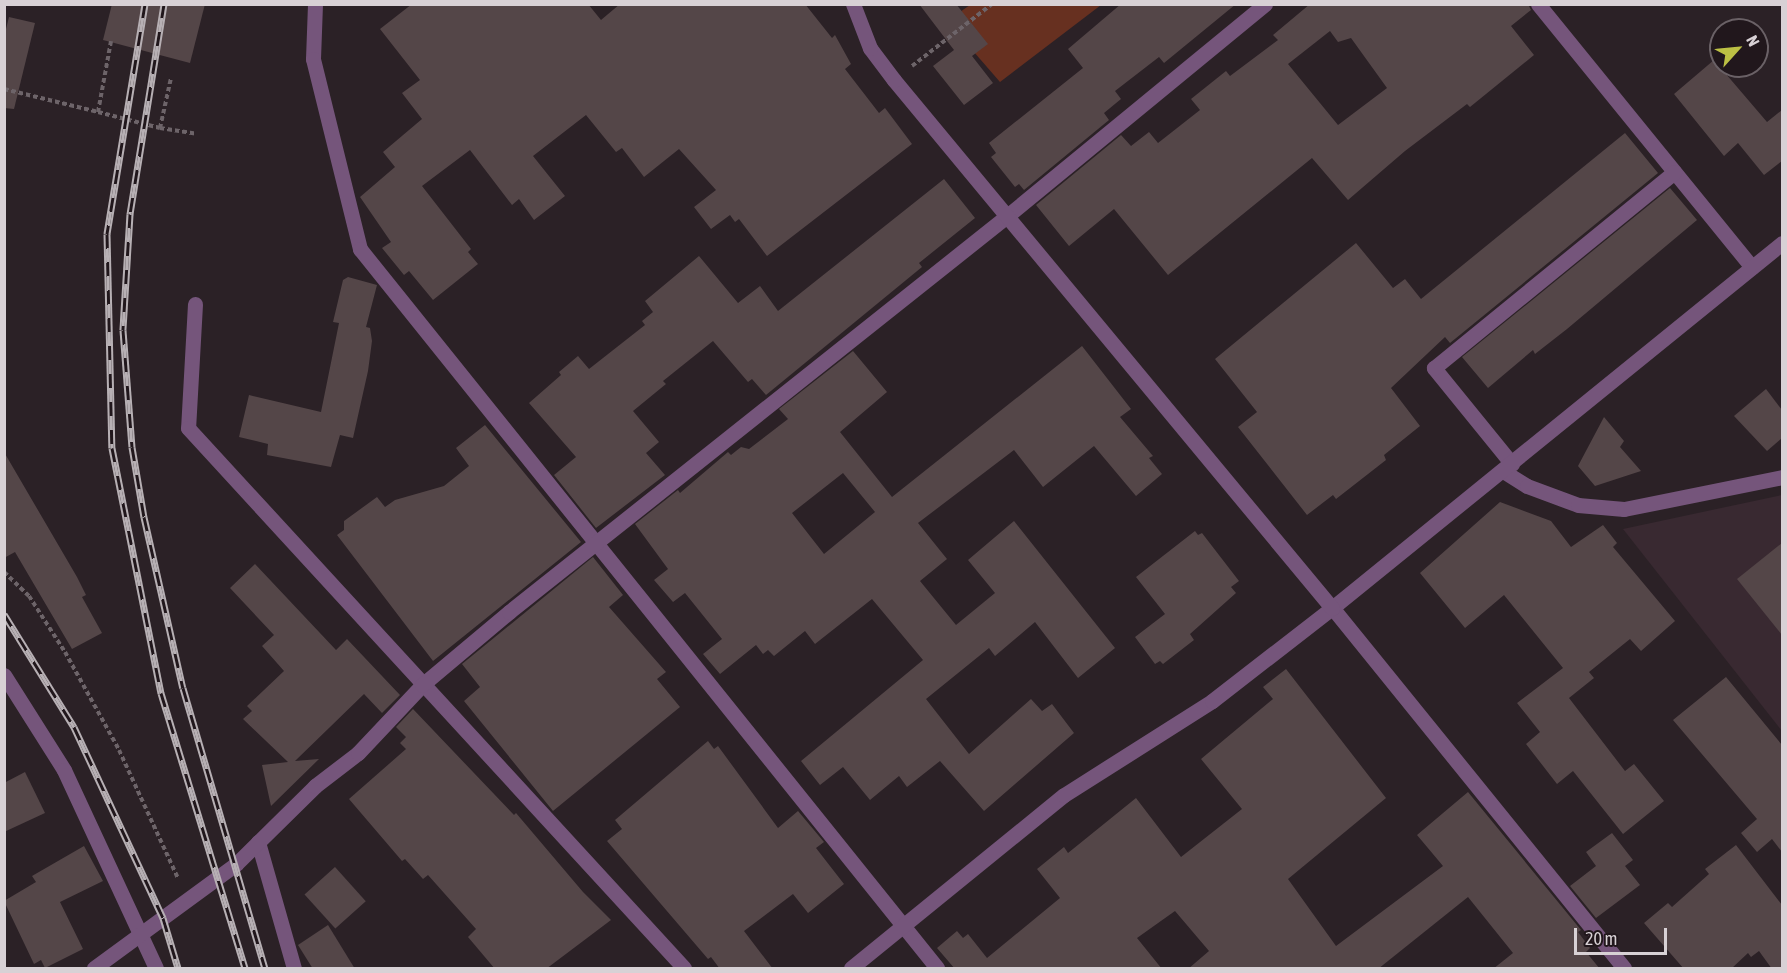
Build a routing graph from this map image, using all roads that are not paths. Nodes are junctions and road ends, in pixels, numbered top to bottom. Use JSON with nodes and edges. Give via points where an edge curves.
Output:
{"nodes":[{"id":1,"x":315,"y":4,"type":"edge"},
{"id":2,"x":853,"y":4,"type":"edge"},
{"id":3,"x":1265,"y":4,"type":"edge"},
{"id":4,"x":1538,"y":4,"type":"edge"},
{"id":5,"x":1674,"y":172,"type":"junction"},
{"id":6,"x":1007,"y":216,"type":"junction"},
{"id":7,"x":1782,"y":243,"type":"edge"},
{"id":8,"x":1752,"y":267,"type":"junction"},
{"id":9,"x":195,"y":304,"type":"dead end"},
{"id":10,"x":1507,"y":468,"type":"junction"},
{"id":11,"x":1782,"y":477,"type":"edge"},
{"id":12,"x":598,"y":543,"type":"junction"},
{"id":13,"x":1332,"y":608,"type":"junction"},
{"id":14,"x":4,"y":675,"type":"edge"},
{"id":15,"x":422,"y":685,"type":"junction"},
{"id":16,"x":258,"y":842,"type":"junction"},
{"id":17,"x":900,"y":924,"type":"junction"},
{"id":18,"x":141,"y":932,"type":"junction"},
{"id":19,"x":94,"y":969,"type":"edge"},
{"id":20,"x":156,"y":969,"type":"edge"},
{"id":21,"x":294,"y":969,"type":"edge"},
{"id":22,"x":684,"y":969,"type":"edge"},
{"id":23,"x":850,"y":969,"type":"edge"},
{"id":24,"x":937,"y":969,"type":"edge"},
{"id":25,"x":1624,"y":969,"type":"edge"}],
"edges":[{"from":1,"to":12,"type":"street","via":[[313,58],[360,249]]},
{"from":2,"to":6,"type":"street","via":[[870,48]]},
{"from":3,"to":6,"type":"street"},
{"from":4,"to":5,"type":"street"},
{"from":5,"to":8,"type":"street"},
{"from":5,"to":10,"type":"street","via":[[1434,368]]},
{"from":6,"to":12,"type":"street"},
{"from":6,"to":13,"type":"street"},
{"from":7,"to":8,"type":"street"},
{"from":8,"to":10,"type":"street"},
{"from":9,"to":15,"type":"street","via":[[188,428]]},
{"from":10,"to":11,"type":"street","via":[[1527,486],[1578,505],[1624,509]]},
{"from":10,"to":13,"type":"street"},
{"from":12,"to":15,"type":"street"},
{"from":12,"to":17,"type":"street"},
{"from":13,"to":17,"type":"street","via":[[1204,706],[1064,795]]},
{"from":13,"to":25,"type":"street"},
{"from":14,"to":18,"type":"street","via":[[64,770]]},
{"from":15,"to":16,"type":"street","via":[[358,753],[315,786]]},
{"from":15,"to":22,"type":"street"},
{"from":16,"to":18,"type":"street","via":[[236,864]]},
{"from":16,"to":21,"type":"street"},
{"from":17,"to":23,"type":"street"},
{"from":17,"to":24,"type":"street"},
{"from":18,"to":19,"type":"street"},
{"from":18,"to":20,"type":"street"}]}
